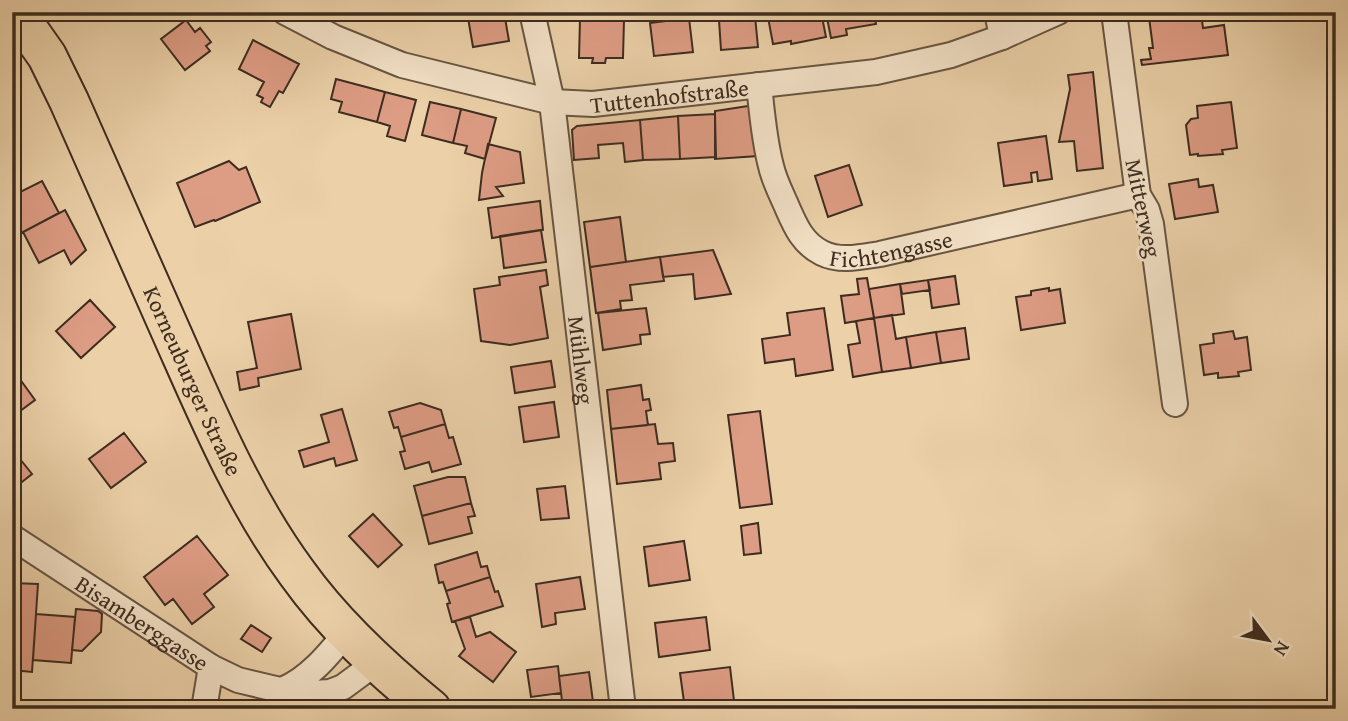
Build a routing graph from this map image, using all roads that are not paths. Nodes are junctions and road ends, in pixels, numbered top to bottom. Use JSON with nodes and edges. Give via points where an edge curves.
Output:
{"nodes":[{"id":1,"x":16,"y":12,"type":"edge"},
{"id":2,"x":285,"y":12,"type":"edge"},
{"id":3,"x":532,"y":12,"type":"edge"},
{"id":4,"x":997,"y":12,"type":"edge"},
{"id":5,"x":1058,"y":12,"type":"edge"},
{"id":6,"x":1114,"y":12,"type":"edge"},
{"id":7,"x":1002,"y":37,"type":"junction"},
{"id":8,"x":759,"y":85,"type":"junction"},
{"id":9,"x":552,"y":102,"type":"junction"},
{"id":10,"x":1138,"y":195,"type":"junction"},
{"id":11,"x":1175,"y":404,"type":"dead end"},
{"id":12,"x":12,"y":537,"type":"edge"},
{"id":13,"x":347,"y":632,"type":"junction"},
{"id":14,"x":376,"y":660,"type":"junction"},
{"id":15,"x":211,"y":667,"type":"junction"},
{"id":16,"x":282,"y":690,"type":"junction"},
{"id":17,"x":204,"y":709,"type":"edge"},
{"id":18,"x":431,"y":709,"type":"edge"},
{"id":19,"x":623,"y":709,"type":"edge"}],
"edges":[{"from":1,"to":13,"type":"main road","name":"Korneuburger Straße","via":[[47,57],[69,101],[197,390],[249,494],[298,575]]},
{"from":2,"to":9,"type":"street","name":"Tuttenhofstraße","via":[[402,65]]},
{"from":3,"to":9,"type":"street","name":"Mühlweg"},
{"from":4,"to":7,"type":"street"},
{"from":5,"to":7,"type":"street","name":"Tuttenhofstraße"},
{"from":6,"to":10,"type":"street","name":"Mitterweg"},
{"from":7,"to":8,"type":"street","name":"Tuttenhofstraße","via":[[951,55],[876,72]]},
{"from":8,"to":9,"type":"street","name":"Tuttenhofstraße","via":[[593,104]]},
{"from":8,"to":10,"type":"street","name":"Fichtengasse","via":[[771,166],[779,189],[797,229],[823,254],[856,258],[880,254]]},
{"from":9,"to":19,"type":"street","name":"Mühlweg"},
{"from":10,"to":11,"type":"street","name":"Mitterweg","via":[[1151,224]]},
{"from":12,"to":15,"type":"street","name":"Bisamberggasse"},
{"from":13,"to":14,"type":"main road","name":"Korneuburger Straße"},
{"from":13,"to":16,"type":"street","via":[[302,680]]},
{"from":14,"to":16,"type":"street","name":"Bisamberggasse","via":[[330,692]]},
{"from":14,"to":18,"type":"main road","name":"Korneuburger Straße"},
{"from":15,"to":16,"type":"street","name":"Bisamberggasse","via":[[238,680]]},
{"from":15,"to":17,"type":"street"}]}
